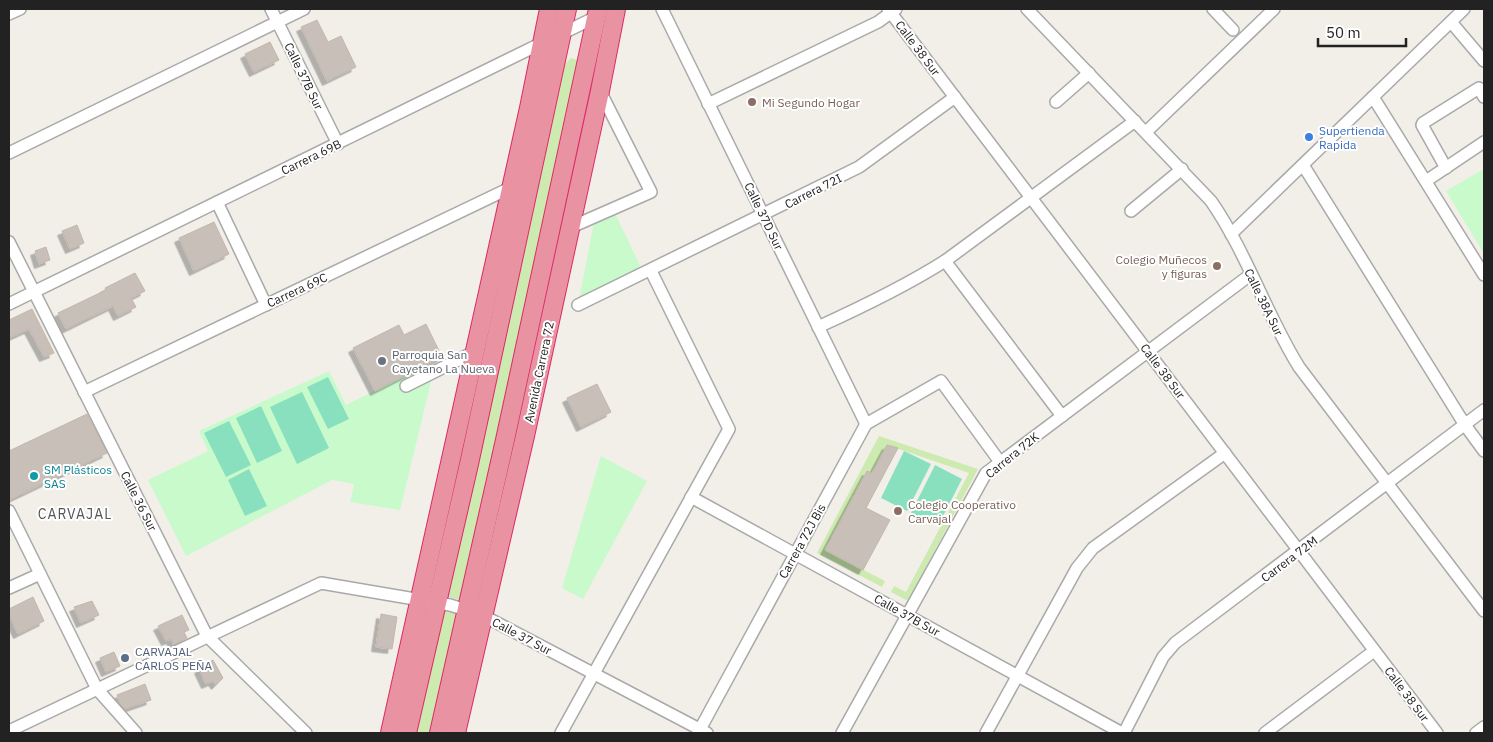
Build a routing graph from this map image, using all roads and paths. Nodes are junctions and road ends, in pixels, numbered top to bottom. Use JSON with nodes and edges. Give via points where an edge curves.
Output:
{"nodes":[{"id":1,"x":20,"y":9,"type":"edge"},
{"id":2,"x":271,"y":9,"type":"edge"},
{"id":3,"x":304,"y":9,"type":"edge"},
{"id":4,"x":549,"y":9,"type":"edge"},
{"id":5,"x":567,"y":9,"type":"edge"},
{"id":6,"x":615,"y":9,"type":"edge"},
{"id":7,"x":662,"y":9,"type":"edge"},
{"id":8,"x":1028,"y":9,"type":"edge"},
{"id":9,"x":1213,"y":9,"type":"edge"},
{"id":10,"x":1274,"y":9,"type":"edge"},
{"id":11,"x":1464,"y":9,"type":"edge"},
{"id":12,"x":892,"y":10,"type":"edge"},
{"id":13,"x":597,"y":13,"type":"edge"},
{"id":14,"x":9,"y":14,"type":"edge"},
{"id":15,"x":277,"y":22,"type":"junction"},
{"id":16,"x":1451,"y":22,"type":"junction"},
{"id":17,"x":1233,"y":30,"type":"dead end"},
{"id":18,"x":562,"y":34,"type":"junction"},
{"id":19,"x":543,"y":43,"type":"junction"},
{"id":20,"x":1484,"y":61,"type":"edge"},
{"id":21,"x":1089,"y":73,"type":"junction"},
{"id":22,"x":600,"y":91,"type":"junction"},
{"id":23,"x":955,"y":97,"type":"junction"},
{"id":24,"x":1373,"y":97,"type":"junction"},
{"id":25,"x":1484,"y":97,"type":"edge"},
{"id":26,"x":1056,"y":102,"type":"dead end"},
{"id":27,"x":708,"y":104,"type":"junction"},
{"id":28,"x":1135,"y":121,"type":"junction"},
{"id":29,"x":1146,"y":132,"type":"junction"},
{"id":30,"x":1484,"y":142,"type":"edge"},
{"id":31,"x":338,"y":144,"type":"junction"},
{"id":32,"x":9,"y":154,"type":"edge"},
{"id":33,"x":1303,"y":165,"type":"junction"},
{"id":34,"x":1446,"y":168,"type":"junction"},
{"id":35,"x":1182,"y":169,"type":"junction"},
{"id":36,"x":1426,"y":181,"type":"junction"},
{"id":37,"x":510,"y":188,"type":"junction"},
{"id":38,"x":1032,"y":198,"type":"junction"},
{"id":39,"x":217,"y":202,"type":"junction"},
{"id":40,"x":1131,"y":211,"type":"dead end"},
{"id":41,"x":764,"y":216,"type":"junction"},
{"id":42,"x":569,"y":228,"type":"junction"},
{"id":43,"x":1232,"y":234,"type":"junction"},
{"id":44,"x":9,"y":242,"type":"edge"},
{"id":45,"x":945,"y":261,"type":"junction"},
{"id":46,"x":651,"y":271,"type":"junction"},
{"id":47,"x":1250,"y":274,"type":"junction"},
{"id":48,"x":1484,"y":275,"type":"edge"},
{"id":49,"x":33,"y":292,"type":"junction"},
{"id":50,"x":9,"y":304,"type":"edge"},
{"id":51,"x":266,"y":305,"type":"junction"},
{"id":52,"x":578,"y":305,"type":"dead end"},
{"id":53,"x":818,"y":327,"type":"junction"},
{"id":54,"x":1148,"y":351,"type":"junction"},
{"id":55,"x":474,"y":352,"type":"junction"},
{"id":56,"x":406,"y":386,"type":"dead end"},
{"id":57,"x":84,"y":392,"type":"junction"},
{"id":58,"x":533,"y":398,"type":"junction"},
{"id":59,"x":1484,"y":410,"type":"edge"},
{"id":60,"x":1062,"y":416,"type":"junction"},
{"id":61,"x":866,"y":424,"type":"junction"},
{"id":62,"x":1465,"y":425,"type":"junction"},
{"id":63,"x":505,"y":440,"type":"junction"},
{"id":64,"x":1484,"y":451,"type":"edge"},
{"id":65,"x":1225,"y":453,"type":"junction"},
{"id":66,"x":1000,"y":462,"type":"junction"},
{"id":67,"x":468,"y":464,"type":"junction"},
{"id":68,"x":1388,"y":483,"type":"junction"},
{"id":69,"x":691,"y":497,"type":"junction"},
{"id":70,"x":441,"y":498,"type":"junction"},
{"id":71,"x":9,"y":511,"type":"edge"},
{"id":72,"x":1299,"y":551,"type":"junction"},
{"id":73,"x":795,"y":554,"type":"junction"},
{"id":74,"x":40,"y":574,"type":"junction"},
{"id":75,"x":9,"y":588,"type":"edge"},
{"id":76,"x":418,"y":600,"type":"junction"},
{"id":77,"x":436,"y":602,"type":"junction"},
{"id":78,"x":1484,"y":611,"type":"edge"},
{"id":79,"x":474,"y":612,"type":"junction"},
{"id":80,"x":907,"y":616,"type":"junction"},
{"id":81,"x":207,"y":636,"type":"junction"},
{"id":82,"x":1374,"y":651,"type":"junction"},
{"id":83,"x":595,"y":674,"type":"junction"},
{"id":84,"x":1018,"y":676,"type":"junction"},
{"id":85,"x":97,"y":689,"type":"junction"},
{"id":86,"x":1484,"y":727,"type":"edge"},
{"id":87,"x":9,"y":731,"type":"edge"},
{"id":88,"x":701,"y":732,"type":"edge"},
{"id":89,"x":136,"y":733,"type":"edge"},
{"id":90,"x":306,"y":733,"type":"edge"},
{"id":91,"x":390,"y":733,"type":"edge"},
{"id":92,"x":408,"y":733,"type":"edge"},
{"id":93,"x":439,"y":733,"type":"edge"},
{"id":94,"x":456,"y":733,"type":"edge"},
{"id":95,"x":561,"y":733,"type":"edge"},
{"id":96,"x":842,"y":733,"type":"edge"},
{"id":97,"x":986,"y":733,"type":"edge"},
{"id":98,"x":1123,"y":733,"type":"edge"},
{"id":99,"x":1264,"y":733,"type":"edge"},
{"id":100,"x":1437,"y":733,"type":"edge"},
{"id":101,"x":1476,"y":733,"type":"edge"}],
"edges":[{"from":1,"to":14,"type":"street"},
{"from":2,"to":15,"type":"street","name":"Calle 37B Sur"},
{"from":3,"to":15,"type":"street"},
{"from":4,"to":19,"type":"highway"},
{"from":5,"to":18,"type":"highway"},
{"from":6,"to":13,"type":"street","name":"Carrera 69B"},
{"from":6,"to":22,"type":"highway","name":"Avenida Carrera 72"},
{"from":7,"to":27,"type":"street","name":"Calle 37D Sur"},
{"from":8,"to":21,"type":"street","name":"Calle 38A Sur"},
{"from":9,"to":17,"type":"street"},
{"from":10,"to":29,"type":"street"},
{"from":11,"to":16,"type":"street"},
{"from":12,"to":23,"type":"street","name":"Calle 38 Sur"},
{"from":12,"to":27,"type":"street","via":[[878,22]]},
{"from":13,"to":18,"type":"street","name":"Carrera 69B"},
{"from":13,"to":63,"type":"highway","name":"Avenida Carrera 72"},
{"from":15,"to":31,"type":"street","name":"Calle 37B Sur"},
{"from":15,"to":32,"type":"street"},
{"from":16,"to":20,"type":"street"},
{"from":16,"to":24,"type":"street"},
{"from":18,"to":19,"type":"street","name":"Carrera 69B"},
{"from":18,"to":67,"type":"highway"},
{"from":19,"to":31,"type":"street","name":"Carrera 69B"},
{"from":19,"to":37,"type":"highway"},
{"from":21,"to":26,"type":"street"},
{"from":21,"to":28,"type":"street","name":"Calle 38A Sur"},
{"from":22,"to":42,"type":"highway","name":"Avenida Carrera 72"},
{"from":22,"to":42,"type":"street","via":[[651,192]]},
{"from":23,"to":38,"type":"street","name":"Calle 38 Sur"},
{"from":23,"to":41,"type":"street","name":"Carrera 72I","via":[[859,167]]},
{"from":24,"to":33,"type":"street"},
{"from":24,"to":36,"type":"street"},
{"from":25,"to":34,"type":"street","via":[[1479,88],[1422,125]]},
{"from":27,"to":41,"type":"street","name":"Calle 37D Sur"},
{"from":28,"to":29,"type":"street","name":"Calle 38A Sur"},
{"from":28,"to":38,"type":"street"},
{"from":29,"to":35,"type":"street","name":"Calle 38A Sur"},
{"from":30,"to":34,"type":"street"},
{"from":31,"to":39,"type":"street","name":"Carrera 69B"},
{"from":33,"to":43,"type":"street"},
{"from":33,"to":62,"type":"street"},
{"from":34,"to":36,"type":"street"},
{"from":35,"to":40,"type":"street"},
{"from":35,"to":43,"type":"street","name":"Calle 38A Sur","via":[[1211,202]]},
{"from":36,"to":48,"type":"street"},
{"from":37,"to":51,"type":"street","name":"Carrera 69C"},
{"from":37,"to":55,"type":"highway"},
{"from":38,"to":45,"type":"street"},
{"from":38,"to":54,"type":"street","name":"Calle 38 Sur"},
{"from":39,"to":49,"type":"street","name":"Carrera 69B"},
{"from":39,"to":51,"type":"street"},
{"from":41,"to":46,"type":"street","name":"Carrera 72I"},
{"from":41,"to":53,"type":"street","name":"Calle 37D Sur"},
{"from":42,"to":58,"type":"highway","name":"Avenida Carrera 72"},
{"from":43,"to":47,"type":"street","name":"Calle 38A Sur"},
{"from":44,"to":49,"type":"street","name":"Calle 36 Sur"},
{"from":45,"to":53,"type":"street","via":[[914,281]]},
{"from":45,"to":60,"type":"street"},
{"from":46,"to":52,"type":"street","name":"Carrera 72I"},
{"from":46,"to":69,"type":"street","via":[[729,429]]},
{"from":47,"to":54,"type":"street","name":"Carrera 72K"},
{"from":47,"to":68,"type":"street","name":"Calle 38A Sur","via":[[1299,367]]},
{"from":49,"to":50,"type":"street","name":"Carrera 69B"},
{"from":49,"to":57,"type":"street","name":"Calle 36 Sur"},
{"from":51,"to":57,"type":"street","name":"Carrera 69C"},
{"from":53,"to":61,"type":"street","name":"Calle 37D Sur"},
{"from":54,"to":60,"type":"street","name":"Carrera 72K"},
{"from":54,"to":65,"type":"street","name":"Calle 38 Sur"},
{"from":55,"to":56,"type":"street"},
{"from":55,"to":70,"type":"highway"},
{"from":57,"to":81,"type":"street","name":"Calle 36 Sur"},
{"from":58,"to":63,"type":"highway"},
{"from":58,"to":79,"type":"highway","name":"Avenida Carrera 72"},
{"from":59,"to":62,"type":"street","name":"Carrera 72M"},
{"from":60,"to":66,"type":"street","name":"Carrera 72K"},
{"from":61,"to":66,"type":"street","via":[[941,381]]},
{"from":61,"to":73,"type":"street","name":"Carrera 72J Bis"},
{"from":62,"to":64,"type":"street"},
{"from":62,"to":68,"type":"street","name":"Carrera 72M"},
{"from":63,"to":79,"type":"highway","name":"Avenida Carrera 72"},
{"from":65,"to":72,"type":"street","name":"Calle 38 Sur"},
{"from":65,"to":84,"type":"street","via":[[1093,548],[1076,568]]},
{"from":66,"to":80,"type":"street","name":"Carrera 72K","via":[[986,473]]},
{"from":67,"to":70,"type":"highway"},
{"from":67,"to":77,"type":"highway"},
{"from":68,"to":72,"type":"street","name":"Carrera 72M"},
{"from":68,"to":78,"type":"street","name":"Calle 38A Sur"},
{"from":69,"to":73,"type":"street","name":"Calle 37B Sur"},
{"from":69,"to":83,"type":"street"},
{"from":70,"to":76,"type":"highway"},
{"from":71,"to":74,"type":"street"},
{"from":72,"to":82,"type":"street","name":"Calle 38 Sur"},
{"from":72,"to":98,"type":"street","name":"Carrera 72M","via":[[1168,650]]},
{"from":73,"to":80,"type":"street","name":"Calle 37B Sur"},
{"from":73,"to":88,"type":"street","name":"Carrera 72J Bis"},
{"from":74,"to":75,"type":"street"},
{"from":74,"to":85,"type":"street"},
{"from":76,"to":77,"type":"street","name":"Calle 37 Sur"},
{"from":76,"to":81,"type":"street","name":"Calle 37 Sur","via":[[321,583]]},
{"from":76,"to":91,"type":"highway"},
{"from":77,"to":79,"type":"street","name":"Calle 37 Sur"},
{"from":77,"to":92,"type":"highway"},
{"from":79,"to":83,"type":"street","name":"Calle 37 Sur"},
{"from":79,"to":93,"type":"highway","name":"Avenida Carrera 72"},
{"from":79,"to":94,"type":"highway","name":"Avenida Carrera 72"},
{"from":80,"to":84,"type":"street","name":"Calle 37B Sur"},
{"from":80,"to":96,"type":"street","name":"Carrera 72K"},
{"from":81,"to":85,"type":"street"},
{"from":81,"to":90,"type":"street","name":"Calle 36 Sur"},
{"from":82,"to":99,"type":"street"},
{"from":82,"to":100,"type":"street","name":"Calle 38 Sur"},
{"from":83,"to":88,"type":"street","name":"Calle 37 Sur"},
{"from":83,"to":95,"type":"street"},
{"from":84,"to":97,"type":"street"},
{"from":84,"to":98,"type":"street","name":"Calle 37B Sur"},
{"from":85,"to":87,"type":"street"},
{"from":85,"to":89,"type":"street"},
{"from":86,"to":101,"type":"street"}]}
